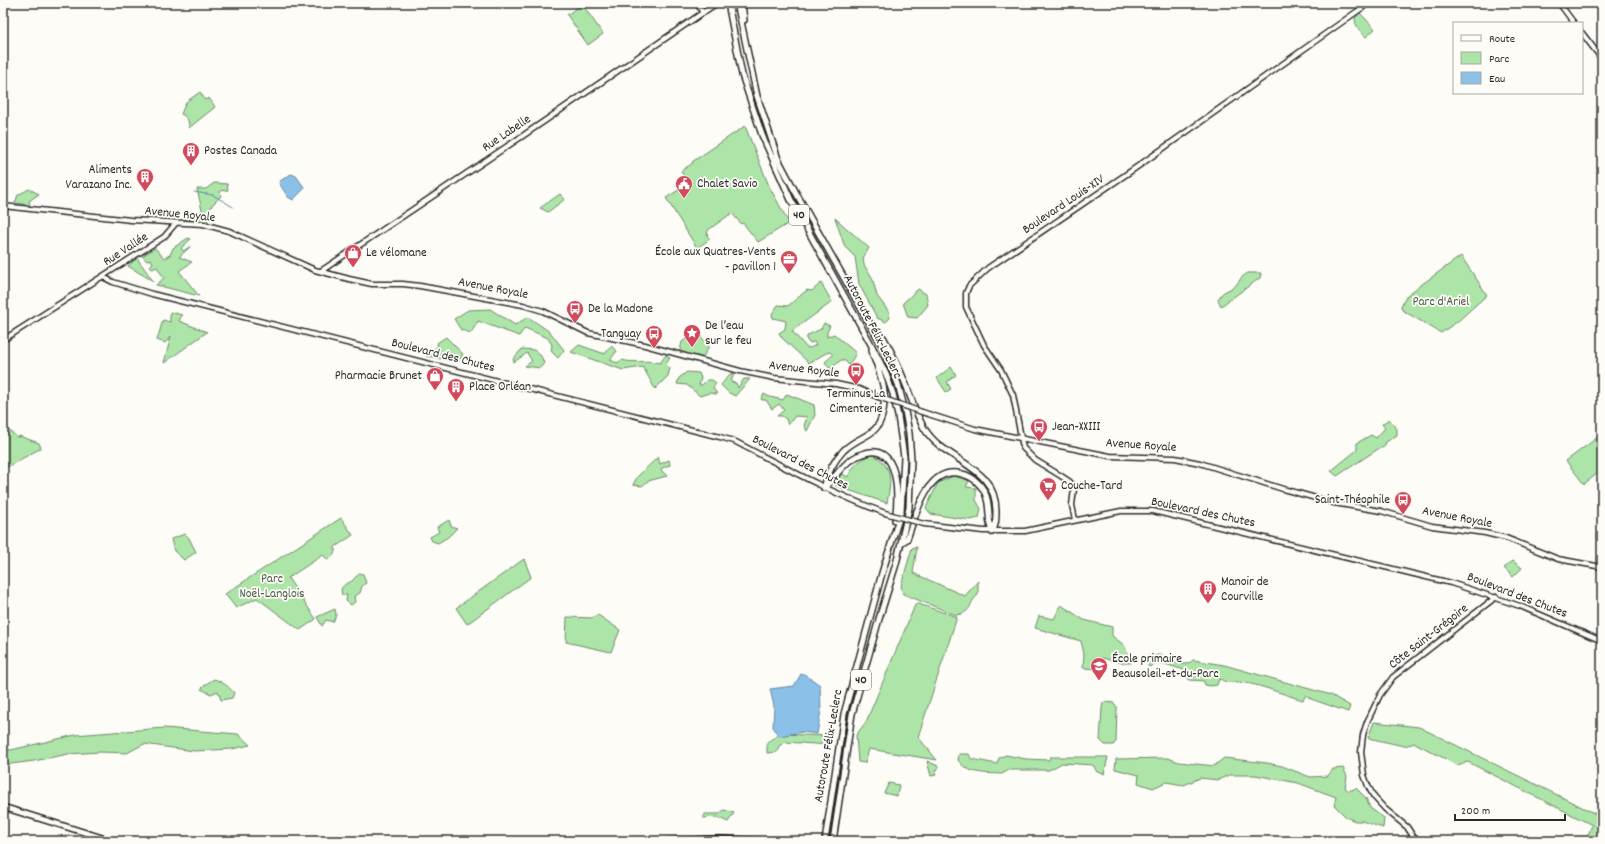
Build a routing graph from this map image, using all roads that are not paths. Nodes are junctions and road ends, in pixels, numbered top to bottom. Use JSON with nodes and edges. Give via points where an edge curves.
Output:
{"nodes":[{"id":1,"x":697,"y":3,"type":"edge"},
{"id":2,"x":717,"y":3,"type":"edge"},
{"id":3,"x":728,"y":3,"type":"edge"},
{"id":4,"x":1369,"y":3,"type":"edge"},
{"id":5,"x":1559,"y":3,"type":"edge"},
{"id":6,"x":739,"y":4,"type":"edge"},
{"id":7,"x":703,"y":13,"type":"junction"},
{"id":8,"x":1573,"y":22,"type":"edge"},
{"id":9,"x":1583,"y":34,"type":"edge"},
{"id":10,"x":1602,"y":59,"type":"edge"},
{"id":11,"x":3,"y":206,"type":"edge"},
{"id":12,"x":176,"y":223,"type":"junction"},
{"id":13,"x":321,"y":271,"type":"junction"},
{"id":14,"x":103,"y":277,"type":"junction"},
{"id":15,"x":877,"y":335,"type":"junction"},
{"id":16,"x":3,"y":340,"type":"edge"},
{"id":17,"x":872,"y":346,"type":"junction"},
{"id":18,"x":1020,"y":438,"type":"junction"},
{"id":19,"x":824,"y":488,"type":"junction"},
{"id":20,"x":1075,"y":520,"type":"junction"},
{"id":21,"x":992,"y":532,"type":"junction"},
{"id":22,"x":892,"y":540,"type":"junction"},
{"id":23,"x":902,"y":542,"type":"junction"},
{"id":24,"x":1602,"y":567,"type":"edge"},
{"id":25,"x":1496,"y":597,"type":"junction"},
{"id":26,"x":1602,"y":641,"type":"edge"},
{"id":27,"x":3,"y":808,"type":"edge"},
{"id":28,"x":112,"y":841,"type":"edge"},
{"id":29,"x":670,"y":841,"type":"edge"},
{"id":30,"x":766,"y":841,"type":"edge"},
{"id":31,"x":825,"y":841,"type":"edge"},
{"id":32,"x":834,"y":841,"type":"edge"},
{"id":33,"x":1416,"y":841,"type":"edge"}],
"edges":[{"from":1,"to":7,"type":"street"},
{"from":2,"to":7,"type":"street","name":"Rue Labelle"},
{"from":3,"to":17,"type":"highway","name":"Autoroute Félix-Leclerc","number":"40","via":[[742,75],[772,160],[791,200]]},
{"from":4,"to":18,"type":"street","name":"Boulevard Louis-XIV","via":[[1134,169],[988,268],[969,286],[966,307],[1010,388]]},
{"from":5,"to":8,"type":"street"},
{"from":6,"to":15,"type":"highway","name":"Autoroute Félix-Leclerc","number":"40","via":[[757,96],[778,159]]},
{"from":7,"to":13,"type":"street","name":"Rue Labelle"},
{"from":9,"to":10,"type":"street"},
{"from":11,"to":12,"type":"street","name":"Avenue Royale"},
{"from":12,"to":13,"type":"street","name":"Avenue Royale","via":[[202,224],[229,231]]},
{"from":12,"to":14,"type":"street","name":"Rue Vallée","via":[[164,237]]},
{"from":13,"to":18,"type":"street","name":"Avenue Royale","bridge":true,"via":[[372,284],[420,286],[523,304],[588,333],[645,345],[740,371],[859,389],[975,429]]},
{"from":14,"to":16,"type":"street"},
{"from":14,"to":19,"type":"street","name":"Boulevard des Chutes","via":[[152,294],[716,435],[734,441]]},
{"from":15,"to":21,"type":"highway","via":[[883,337],[895,358],[919,418],[931,438],[977,470],[989,485],[996,507],[996,526]]},
{"from":15,"to":23,"type":"highway","name":"Autoroute Félix-Leclerc","number":"40","via":[[898,384],[909,434],[909,508]]},
{"from":17,"to":19,"type":"highway","via":[[884,394],[880,424],[876,430],[844,450],[831,467]]},
{"from":17,"to":22,"type":"highway","name":"Autoroute Félix-Leclerc","number":"40","via":[[893,394],[904,457],[901,512]]},
{"from":18,"to":20,"type":"street","name":"Boulevard Louis-XIV","via":[[1027,453],[1070,482],[1074,489],[1072,505]]},
{"from":18,"to":24,"type":"street","name":"Avenue Royale","via":[[1110,456],[1175,458],[1200,463],[1334,503],[1381,511],[1432,526],[1506,538],[1558,559]]},
{"from":19,"to":21,"type":"street","name":"Boulevard des Chutes","bridge":true,"via":[[885,513],[924,524]]},
{"from":19,"to":22,"type":"highway","via":[[843,466],[858,456],[867,452],[876,452],[884,456],[895,472],[898,486],[898,506]]},
{"from":20,"to":21,"type":"street","name":"Boulevard des Chutes","via":[[1025,531]]},
{"from":20,"to":25,"type":"street","name":"Boulevard des Chutes","via":[[1122,511],[1153,511],[1426,576]]},
{"from":21,"to":23,"type":"highway","via":[[988,502],[978,482],[960,473],[950,473],[929,486],[907,539]]},
{"from":22,"to":31,"type":"highway","name":"Autoroute Félix-Leclerc","number":"40","via":[[844,714]]},
{"from":23,"to":32,"type":"highway","name":"Autoroute Félix-Leclerc","number":"40","via":[[852,714]]},
{"from":25,"to":26,"type":"street","name":"Boulevard des Chutes"},
{"from":25,"to":33,"type":"street","name":"Côte Saint-Grégoire","via":[[1393,677],[1380,695],[1367,722],[1361,752],[1368,786],[1374,797],[1407,827]]},
{"from":27,"to":28,"type":"main road"},
{"from":29,"to":30,"type":"main road"}]}
